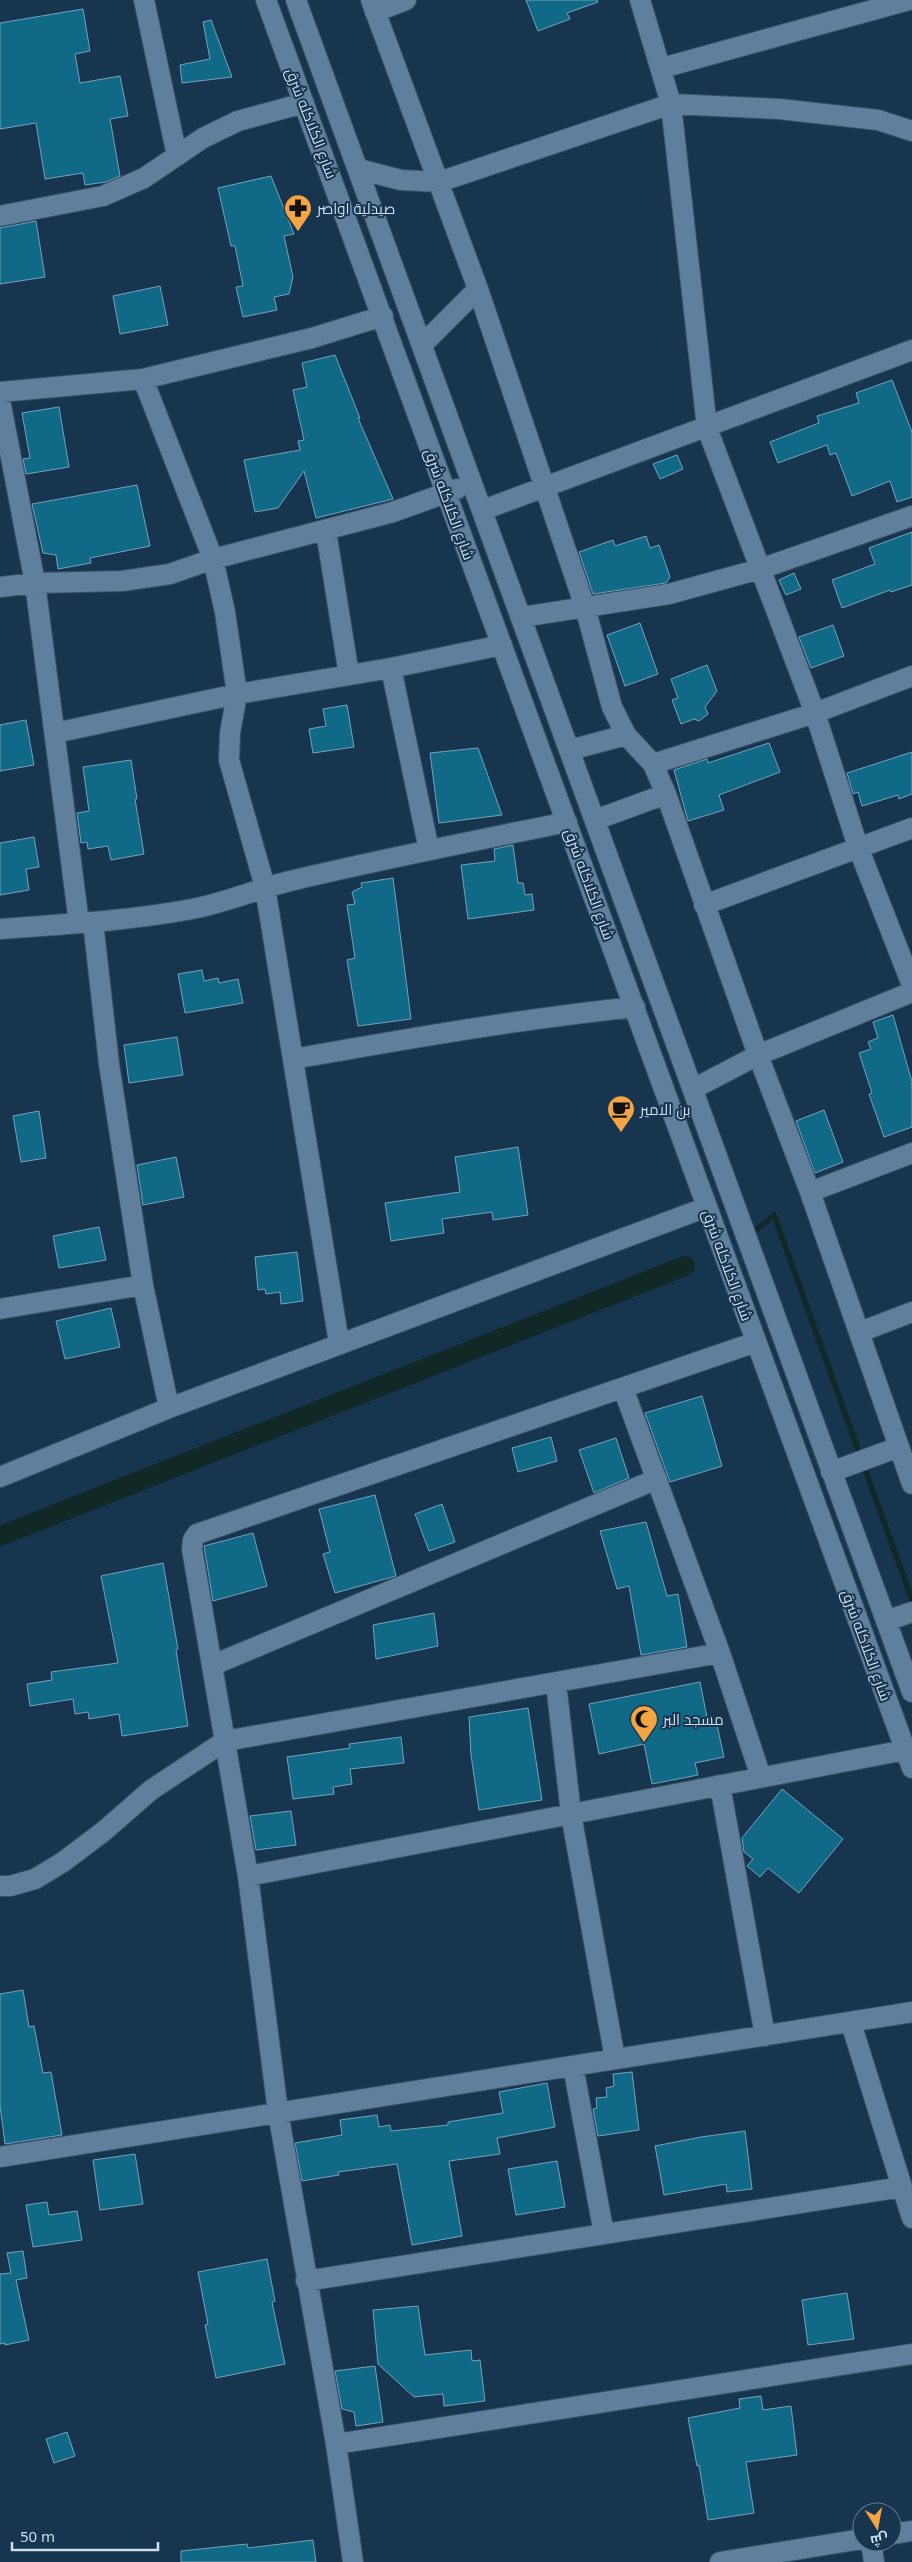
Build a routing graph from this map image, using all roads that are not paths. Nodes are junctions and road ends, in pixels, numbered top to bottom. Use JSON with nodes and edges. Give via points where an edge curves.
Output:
{"nodes":[{"id":1,"x":144,"y":0,"type":"edge"},
{"id":2,"x":266,"y":0,"type":"edge"},
{"id":3,"x":296,"y":0,"type":"edge"},
{"id":4,"x":406,"y":0,"type":"edge"},
{"id":5,"x":640,"y":0,"type":"edge"},
{"id":6,"x":910,"y":0,"type":"edge"},
{"id":7,"x":373,"y":6,"type":"edge"},
{"id":8,"x":912,"y":10,"type":"edge"},
{"id":9,"x":662,"y":68,"type":"junction"},
{"id":10,"x":304,"y":103,"type":"junction"},
{"id":11,"x":672,"y":104,"type":"junction"},
{"id":12,"x":912,"y":131,"type":"edge"},
{"id":13,"x":177,"y":156,"type":"junction"},
{"id":14,"x":358,"y":169,"type":"junction"},
{"id":15,"x":439,"y":182,"type":"junction"},
{"id":16,"x":0,"y":216,"type":"edge"},
{"id":17,"x":478,"y":288,"type":"junction"},
{"id":18,"x":382,"y":316,"type":"junction"},
{"id":19,"x":423,"y":344,"type":"junction"},
{"id":20,"x":912,"y":350,"type":"edge"},
{"id":21,"x":143,"y":379,"type":"junction"},
{"id":22,"x":0,"y":392,"type":"edge"},
{"id":23,"x":0,"y":400,"type":"edge"},
{"id":24,"x":707,"y":428,"type":"junction"},
{"id":25,"x":473,"y":483,"type":"junction"},
{"id":26,"x":544,"y":486,"type":"junction"},
{"id":27,"x":446,"y":493,"type":"junction"},
{"id":28,"x":483,"y":510,"type":"junction"},
{"id":29,"x":912,"y":516,"type":"edge"},
{"id":30,"x":326,"y":531,"type":"junction"},
{"id":31,"x":213,"y":559,"type":"junction"},
{"id":32,"x":760,"y":569,"type":"junction"},
{"id":33,"x":35,"y":583,"type":"junction"},
{"id":34,"x":0,"y":587,"type":"edge"},
{"id":35,"x":585,"y":607,"type":"junction"},
{"id":36,"x":522,"y":617,"type":"junction"},
{"id":37,"x":502,"y":645,"type":"junction"},
{"id":38,"x":391,"y":668,"type":"junction"},
{"id":39,"x":349,"y":675,"type":"junction"},
{"id":40,"x":912,"y":676,"type":"edge"},
{"id":41,"x":237,"y":694,"type":"junction"},
{"id":42,"x":815,"y":713,"type":"junction"},
{"id":43,"x":55,"y":733,"type":"junction"},
{"id":44,"x":626,"y":736,"type":"junction"},
{"id":45,"x":570,"y":750,"type":"junction"},
{"id":46,"x":653,"y":764,"type":"junction"},
{"id":47,"x":666,"y":794,"type":"junction"},
{"id":48,"x":595,"y":820,"type":"junction"},
{"id":49,"x":567,"y":822,"type":"junction"},
{"id":50,"x":912,"y":828,"type":"edge"},
{"id":51,"x":858,"y":847,"type":"junction"},
{"id":52,"x":429,"y":850,"type":"junction"},
{"id":53,"x":265,"y":887,"type":"junction"},
{"id":54,"x":704,"y":905,"type":"junction"},
{"id":55,"x":86,"y":922,"type":"junction"},
{"id":56,"x":0,"y":929,"type":"edge"},
{"id":57,"x":912,"y":985,"type":"edge"},
{"id":58,"x":912,"y":992,"type":"edge"},
{"id":59,"x":635,"y":1007,"type":"junction"},
{"id":60,"x":758,"y":1055,"type":"junction"},
{"id":61,"x":293,"y":1059,"type":"junction"},
{"id":62,"x":693,"y":1089,"type":"junction"},
{"id":63,"x":912,"y":1153,"type":"edge"},
{"id":64,"x":810,"y":1192,"type":"junction"},
{"id":65,"x":707,"y":1207,"type":"junction"},
{"id":66,"x":143,"y":1285,"type":"junction"},
{"id":67,"x":0,"y":1309,"type":"edge"},
{"id":68,"x":912,"y":1312,"type":"edge"},
{"id":69,"x":860,"y":1332,"type":"junction"},
{"id":70,"x":756,"y":1342,"type":"junction"},
{"id":71,"x":339,"y":1343,"type":"junction"},
{"id":72,"x":624,"y":1388,"type":"junction"},
{"id":73,"x":168,"y":1408,"type":"junction"},
{"id":74,"x":899,"y":1447,"type":"junction"},
{"id":75,"x":831,"y":1472,"type":"junction"},
{"id":76,"x":910,"y":1473,"type":"edge"},
{"id":77,"x":0,"y":1477,"type":"edge"},
{"id":78,"x":657,"y":1480,"type":"junction"},
{"id":79,"x":912,"y":1612,"type":"edge"},
{"id":80,"x":886,"y":1621,"type":"junction"},
{"id":81,"x":720,"y":1653,"type":"junction"},
{"id":82,"x":213,"y":1666,"type":"junction"},
{"id":83,"x":556,"y":1683,"type":"junction"},
{"id":84,"x":912,"y":1692,"type":"edge"},
{"id":85,"x":225,"y":1741,"type":"junction"},
{"id":86,"x":909,"y":1759,"type":"edge"},
{"id":87,"x":762,"y":1777,"type":"junction"},
{"id":88,"x":720,"y":1785,"type":"junction"},
{"id":89,"x":571,"y":1814,"type":"junction"},
{"id":90,"x":248,"y":1876,"type":"junction"},
{"id":91,"x":0,"y":1886,"type":"edge"},
{"id":92,"x":912,"y":2012,"type":"edge"},
{"id":93,"x":851,"y":2022,"type":"junction"},
{"id":94,"x":765,"y":2036,"type":"junction"},
{"id":95,"x":615,"y":2059,"type":"junction"},
{"id":96,"x":573,"y":2066,"type":"junction"},
{"id":97,"x":278,"y":2112,"type":"junction"},
{"id":98,"x":0,"y":2157,"type":"edge"},
{"id":99,"x":902,"y":2186,"type":"junction"},
{"id":100,"x":912,"y":2218,"type":"edge"},
{"id":101,"x":604,"y":2234,"type":"junction"},
{"id":102,"x":306,"y":2281,"type":"junction"},
{"id":103,"x":912,"y":2354,"type":"edge"},
{"id":104,"x":336,"y":2444,"type":"junction"},
{"id":105,"x":852,"y":2541,"type":"edge"},
{"id":106,"x":353,"y":2562,"type":"edge"},
{"id":107,"x":720,"y":2562,"type":"edge"}],
"edges":[{"from":1,"to":13,"type":"street"},
{"from":2,"to":10,"type":"street","name":"شارع الكلاكله شرق"},
{"from":3,"to":14,"type":"street","name":"شارع الكلاكله شرق"},
{"from":4,"to":7,"type":"street"},
{"from":5,"to":9,"type":"street"},
{"from":6,"to":8,"type":"street"},
{"from":6,"to":9,"type":"street"},
{"from":7,"to":15,"type":"street"},
{"from":9,"to":11,"type":"street"},
{"from":10,"to":13,"type":"street","via":[[238,122],[203,138]]},
{"from":10,"to":18,"type":"street","name":"شارع الكلاكله شرق"},
{"from":11,"to":12,"type":"street","via":[[779,108],[878,120]]},
{"from":11,"to":15,"type":"street"},
{"from":11,"to":24,"type":"street"},
{"from":13,"to":16,"type":"street","via":[[144,178],[103,196]]},
{"from":14,"to":15,"type":"street","via":[[400,180]]},
{"from":14,"to":19,"type":"street","name":"شارع الكلاكله شرق"},
{"from":15,"to":17,"type":"street"},
{"from":17,"to":19,"type":"street"},
{"from":17,"to":26,"type":"street"},
{"from":18,"to":21,"type":"street","via":[[312,338]]},
{"from":18,"to":27,"type":"street","name":"شارع الكلاكله شرق"},
{"from":19,"to":25,"type":"street","name":"شارع الكلاكله شرق"},
{"from":20,"to":24,"type":"street"},
{"from":21,"to":22,"type":"street"},
{"from":21,"to":31,"type":"street"},
{"from":23,"to":33,"type":"street"},
{"from":24,"to":26,"type":"street"},
{"from":24,"to":32,"type":"street"},
{"from":25,"to":27,"type":"street"},
{"from":25,"to":28,"type":"street","name":"شارع الكلاكله شرق"},
{"from":26,"to":28,"type":"street"},
{"from":26,"to":35,"type":"street"},
{"from":27,"to":30,"type":"street"},
{"from":27,"to":37,"type":"street","name":"شارع الكلاكله شرق"},
{"from":28,"to":36,"type":"street","name":"شارع الكلاكله شرق"},
{"from":29,"to":32,"type":"street"},
{"from":30,"to":31,"type":"street"},
{"from":30,"to":39,"type":"street"},
{"from":31,"to":33,"type":"street","via":[[170,574],[122,580]]},
{"from":31,"to":41,"type":"street","via":[[225,612]]},
{"from":32,"to":35,"type":"street","via":[[669,594]]},
{"from":32,"to":42,"type":"street"},
{"from":33,"to":34,"type":"street"},
{"from":33,"to":43,"type":"street"},
{"from":35,"to":36,"type":"street"},
{"from":35,"to":44,"type":"street","via":[[612,707]]},
{"from":36,"to":45,"type":"street","name":"شارع الكلاكله شرق"},
{"from":37,"to":38,"type":"street"},
{"from":37,"to":49,"type":"street","name":"شارع الكلاكله شرق"},
{"from":38,"to":39,"type":"street"},
{"from":38,"to":52,"type":"street"},
{"from":39,"to":41,"type":"street"},
{"from":40,"to":42,"type":"street"},
{"from":41,"to":43,"type":"street"},
{"from":41,"to":53,"type":"street","via":[[228,760]]},
{"from":42,"to":46,"type":"street"},
{"from":42,"to":51,"type":"street"},
{"from":43,"to":55,"type":"street"},
{"from":44,"to":45,"type":"street"},
{"from":44,"to":46,"type":"street"},
{"from":45,"to":48,"type":"street","name":"شارع الكلاكله شرق"},
{"from":46,"to":47,"type":"street"},
{"from":47,"to":48,"type":"street"},
{"from":47,"to":54,"type":"street"},
{"from":48,"to":62,"type":"street","name":"شارع الكلاكله شرق"},
{"from":49,"to":52,"type":"street"},
{"from":49,"to":59,"type":"street","name":"شارع الكلاكله شرق"},
{"from":50,"to":51,"type":"street"},
{"from":51,"to":54,"type":"street"},
{"from":51,"to":57,"type":"street"},
{"from":52,"to":53,"type":"street"},
{"from":53,"to":55,"type":"street","via":[[193,909]]},
{"from":53,"to":61,"type":"street"},
{"from":54,"to":60,"type":"street"},
{"from":55,"to":56,"type":"street"},
{"from":55,"to":66,"type":"street"},
{"from":58,"to":60,"type":"street"},
{"from":59,"to":61,"type":"street","via":[[467,1028]]},
{"from":59,"to":65,"type":"street","name":"شارع الكلاكله شرق"},
{"from":60,"to":62,"type":"street"},
{"from":60,"to":64,"type":"street"},
{"from":61,"to":71,"type":"street"},
{"from":62,"to":75,"type":"street","name":"شارع الكلاكله شرق"},
{"from":63,"to":64,"type":"street"},
{"from":64,"to":69,"type":"street"},
{"from":65,"to":70,"type":"street","name":"شارع الكلاكله شرق"},
{"from":65,"to":71,"type":"street"},
{"from":66,"to":67,"type":"street"},
{"from":66,"to":73,"type":"street"},
{"from":68,"to":69,"type":"street"},
{"from":69,"to":74,"type":"street"},
{"from":70,"to":72,"type":"street"},
{"from":70,"to":86,"type":"street","name":"شارع الكلاكله شرق"},
{"from":71,"to":73,"type":"street"},
{"from":72,"to":78,"type":"street"},
{"from":72,"to":82,"type":"street","via":[[197,1534],[192,1549]]},
{"from":73,"to":77,"type":"street"},
{"from":74,"to":75,"type":"street"},
{"from":74,"to":76,"type":"street"},
{"from":75,"to":80,"type":"street","name":"شارع الكلاكله شرق"},
{"from":78,"to":81,"type":"street"},
{"from":78,"to":82,"type":"street"},
{"from":79,"to":80,"type":"street"},
{"from":80,"to":84,"type":"street","name":"شارع الكلاكله شرق"},
{"from":81,"to":83,"type":"street"},
{"from":81,"to":87,"type":"street"},
{"from":82,"to":85,"type":"street"},
{"from":83,"to":85,"type":"street"},
{"from":83,"to":89,"type":"street"},
{"from":85,"to":90,"type":"street"},
{"from":85,"to":91,"type":"street","via":[[151,1790],[63,1862],[35,1879]]},
{"from":86,"to":87,"type":"street"},
{"from":87,"to":88,"type":"street"},
{"from":88,"to":89,"type":"street"},
{"from":88,"to":94,"type":"street"},
{"from":89,"to":90,"type":"street"},
{"from":89,"to":95,"type":"street"},
{"from":90,"to":97,"type":"street"},
{"from":92,"to":93,"type":"street"},
{"from":93,"to":94,"type":"street"},
{"from":93,"to":99,"type":"street"},
{"from":94,"to":95,"type":"street"},
{"from":95,"to":96,"type":"street"},
{"from":96,"to":97,"type":"street"},
{"from":96,"to":101,"type":"street"},
{"from":97,"to":98,"type":"street"},
{"from":97,"to":102,"type":"street"},
{"from":99,"to":100,"type":"street"},
{"from":99,"to":101,"type":"street"},
{"from":101,"to":102,"type":"street"},
{"from":102,"to":104,"type":"street"},
{"from":103,"to":104,"type":"street"},
{"from":104,"to":106,"type":"street"},
{"from":105,"to":107,"type":"street"}]}
